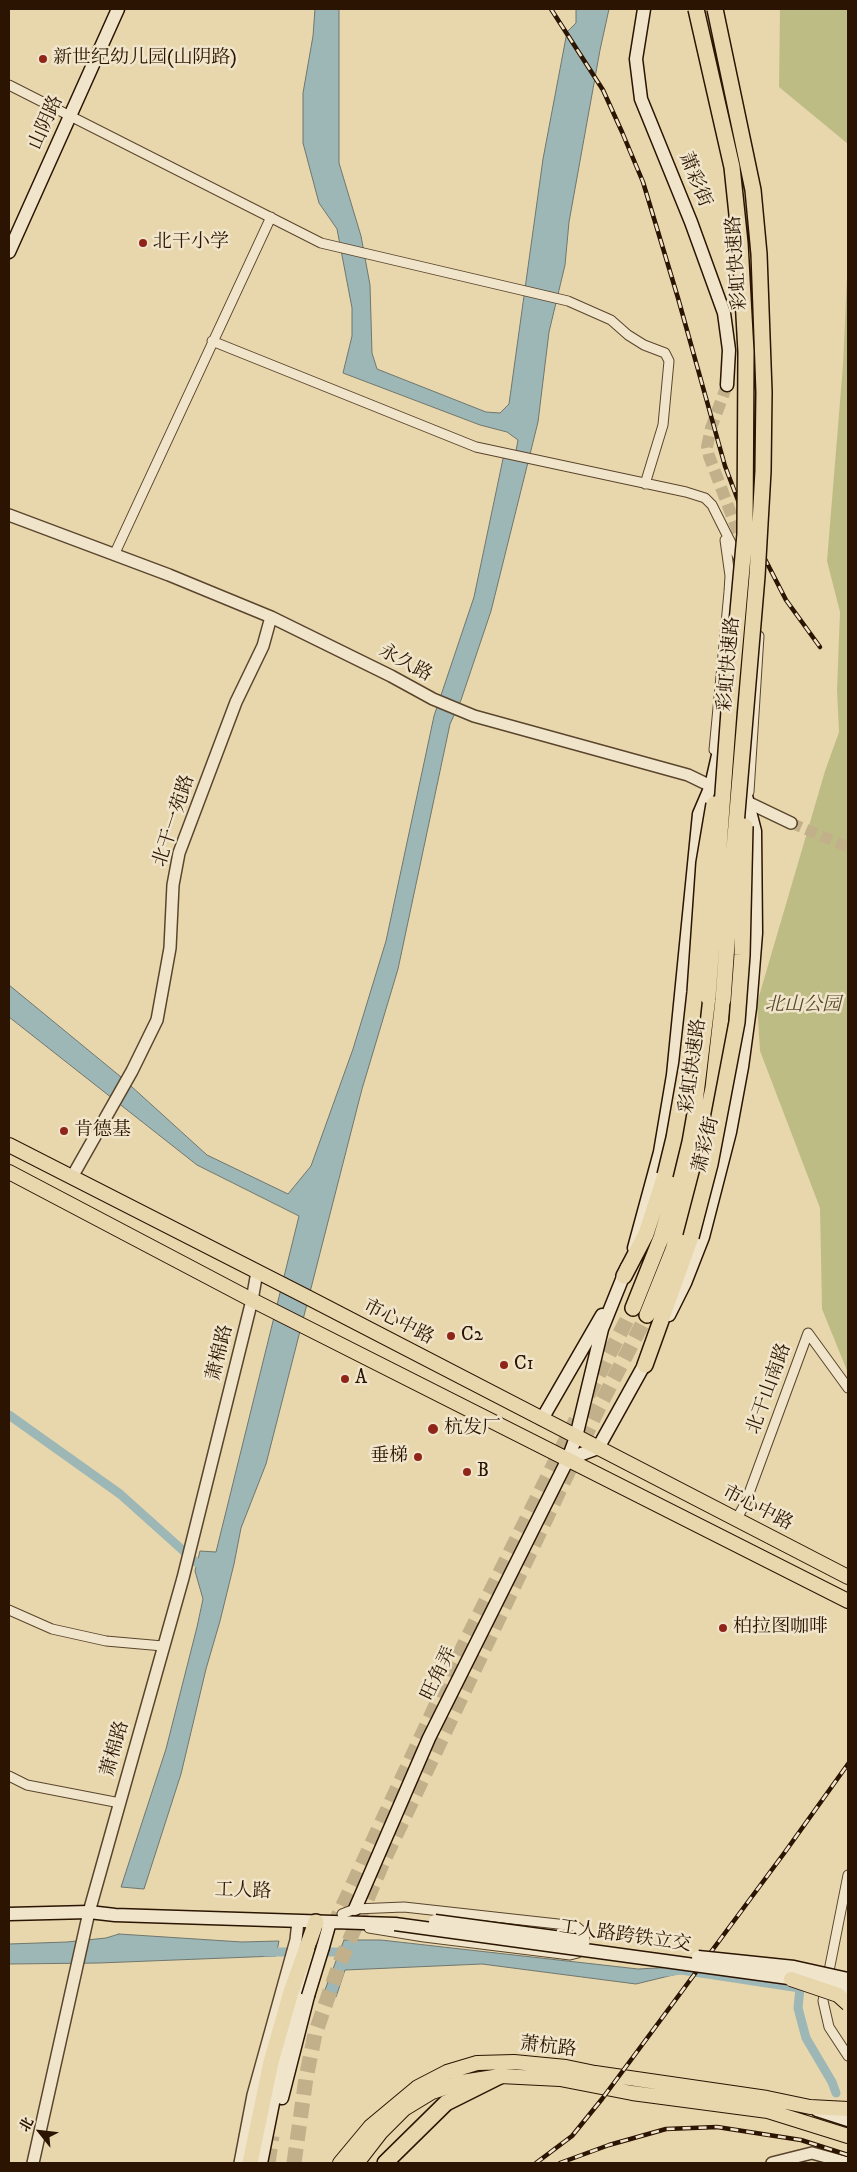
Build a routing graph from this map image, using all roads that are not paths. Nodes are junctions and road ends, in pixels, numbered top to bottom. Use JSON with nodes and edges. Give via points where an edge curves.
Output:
{"nodes":[{"id":1,"x":118,"y":9,"type":"edge"},
{"id":2,"x":644,"y":9,"type":"edge"},
{"id":3,"x":696,"y":9,"type":"edge"},
{"id":4,"x":715,"y":9,"type":"edge"},
{"id":5,"x":9,"y":85,"type":"edge"},
{"id":6,"x":71,"y":116,"type":"junction"},
{"id":7,"x":271,"y":217,"type":"junction"},
{"id":8,"x":9,"y":252,"type":"edge"},
{"id":9,"x":212,"y":341,"type":"junction"},
{"id":10,"x":724,"y":384,"type":"tunnel mouth"},
{"id":11,"x":645,"y":484,"type":"junction"},
{"id":12,"x":9,"y":515,"type":"edge"},
{"id":13,"x":723,"y":527,"type":"junction"},
{"id":14,"x":114,"y":555,"type":"junction"},
{"id":15,"x":735,"y":603,"type":"dead end"},
{"id":16,"x":750,"y":604,"type":"dead end"},
{"id":17,"x":271,"y":618,"type":"junction"},
{"id":18,"x":729,"y":711,"type":"junction"},
{"id":19,"x":746,"y":713,"type":"junction"},
{"id":20,"x":710,"y":786,"type":"junction"},
{"id":21,"x":748,"y":803,"type":"junction"},
{"id":22,"x":791,"y":823,"type":"tunnel mouth"},
{"id":23,"x":716,"y":999,"type":"junction"},
{"id":24,"x":9,"y":1145,"type":"edge"},
{"id":25,"x":9,"y":1172,"type":"edge"},
{"id":26,"x":72,"y":1177,"type":"junction"},
{"id":27,"x":257,"y":1272,"type":"junction"},
{"id":28,"x":624,"y":1276,"type":"junction"},
{"id":29,"x":252,"y":1300,"type":"junction"},
{"id":30,"x":633,"y":1308,"type":"tunnel mouth"},
{"id":31,"x":647,"y":1315,"type":"tunnel mouth"},
{"id":32,"x":645,"y":1365,"type":"junction"},
{"id":33,"x":848,"y":1388,"type":"edge"},
{"id":34,"x":542,"y":1419,"type":"junction"},
{"id":35,"x":576,"y":1437,"type":"junction"},
{"id":36,"x":598,"y":1448,"type":"junction"},
{"id":37,"x":568,"y":1459,"type":"junction"},
{"id":38,"x":736,"y":1520,"type":"junction"},
{"id":39,"x":848,"y":1577,"type":"edge"},
{"id":40,"x":848,"y":1601,"type":"edge"},
{"id":41,"x":9,"y":1610,"type":"edge"},
{"id":42,"x":163,"y":1646,"type":"junction"},
{"id":43,"x":9,"y":1776,"type":"edge"},
{"id":44,"x":120,"y":1802,"type":"junction"},
{"id":45,"x":848,"y":1875,"type":"edge"},
{"id":46,"x":355,"y":1909,"type":"junction"},
{"id":47,"x":89,"y":1912,"type":"junction"},
{"id":48,"x":9,"y":1914,"type":"edge"},
{"id":49,"x":344,"y":1919,"type":"junction"},
{"id":50,"x":298,"y":1921,"type":"junction"},
{"id":51,"x":396,"y":1921,"type":"junction"},
{"id":52,"x":323,"y":1922,"type":"junction"},
{"id":53,"x":312,"y":1944,"type":"junction"},
{"id":54,"x":791,"y":1979,"type":"junction"},
{"id":55,"x":848,"y":1980,"type":"edge"},
{"id":56,"x":848,"y":1990,"type":"edge"},
{"id":57,"x":295,"y":1994,"type":"junction"},
{"id":58,"x":848,"y":2004,"type":"edge"},
{"id":59,"x":848,"y":2056,"type":"edge"},
{"id":60,"x":500,"y":2076,"type":"junction"},
{"id":61,"x":810,"y":2108,"type":"junction"},
{"id":62,"x":848,"y":2109,"type":"edge"},
{"id":63,"x":848,"y":2120,"type":"edge"},
{"id":64,"x":848,"y":2136,"type":"edge"},
{"id":65,"x":33,"y":2163,"type":"edge"},
{"id":66,"x":240,"y":2163,"type":"edge"},
{"id":67,"x":250,"y":2163,"type":"edge"},
{"id":68,"x":261,"y":2163,"type":"edge"},
{"id":69,"x":266,"y":2163,"type":"edge"},
{"id":70,"x":340,"y":2163,"type":"edge"},
{"id":71,"x":358,"y":2163,"type":"edge"},
{"id":72,"x":385,"y":2163,"type":"edge"},
{"id":73,"x":772,"y":2163,"type":"edge"},
{"id":74,"x":848,"y":2163,"type":"edge"}],
"edges":[{"from":1,"to":6,"type":"main road","name":"山阴路"},
{"from":2,"to":10,"type":"main road","name":"萧彩街","via":[[636,59],[641,99],[724,313],[728,338]]},
{"from":3,"to":18,"type":"highway","name":"彩虹快速路","bridge":true,"via":[[732,167],[744,304],[745,534]]},
{"from":4,"to":19,"type":"highway","name":"彩虹快速路","bridge":true,"via":[[753,190],[762,323],[762,490]]},
{"from":5,"to":6,"type":"street"},
{"from":6,"to":7,"type":"street"},
{"from":6,"to":8,"type":"main road","name":"山阴路"},
{"from":7,"to":9,"type":"street"},
{"from":7,"to":11,"type":"street","via":[[321,243],[568,301],[611,320],[644,345],[665,353],[669,361],[663,425]]},
{"from":9,"to":11,"type":"street","via":[[476,447]]},
{"from":9,"to":14,"type":"street"},
{"from":11,"to":13,"type":"street","via":[[705,498]]},
{"from":12,"to":14,"type":"street","name":"永久路"},
{"from":13,"to":20,"type":"street","via":[[728,549],[729,592]]},
{"from":13,"to":21,"type":"street","via":[[752,583],[760,615]]},
{"from":14,"to":17,"type":"street","name":"永久路"},
{"from":15,"to":20,"type":"main road","via":[[723,730]]},
{"from":16,"to":21,"type":"main road","name":"萧彩街","via":[[744,788]]},
{"from":17,"to":20,"type":"street","name":"永久路","via":[[474,716],[688,775]]},
{"from":17,"to":26,"type":"street","name":"北干一苑路","via":[[263,646],[236,702],[179,852],[172,885],[170,948],[157,1020]]},
{"from":18,"to":23,"type":"highway","name":"彩虹快速路","bridge":true},
{"from":18,"to":28,"type":"highway","bridge":true,"via":[[704,863],[696,992],[674,1138],[646,1234]]},
{"from":19,"to":23,"type":"highway","name":"彩虹快速路","bridge":true,"via":[[732,872]]},
{"from":19,"to":32,"type":"highway","bridge":true,"via":[[742,955],[737,1022],[710,1164],[692,1237]]},
{"from":20,"to":21,"type":"street","name":"永久路"},
{"from":20,"to":28,"type":"main road","via":[[699,814],[674,1075],[660,1152]]},
{"from":21,"to":22,"type":"street","name":"永久路"},
{"from":21,"to":32,"type":"main road","name":"萧彩街","via":[[755,831],[756,933],[750,1008],[730,1132],[703,1237],[685,1283]]},
{"from":23,"to":30,"type":"highway","name":"彩虹快速路","via":[[681,1171],[661,1238]]},
{"from":23,"to":31,"type":"highway","name":"彩虹快速路","via":[[712,1088],[695,1174],[673,1250]]},
{"from":24,"to":26,"type":"main road","name":"市心中路"},
{"from":25,"to":29,"type":"main road"},
{"from":26,"to":27,"type":"main road","name":"市心中路"},
{"from":27,"to":29,"type":"street","name":"萧棉路"},
{"from":27,"to":34,"type":"main road","name":"市心中路"},
{"from":28,"to":34,"type":"main road"},
{"from":28,"to":35,"type":"main road","via":[[602,1329]]},
{"from":29,"to":37,"type":"main road"},
{"from":29,"to":42,"type":"street","name":"萧棉路"},
{"from":32,"to":36,"type":"main road","name":"萧彩街"},
{"from":33,"to":38,"type":"street","name":"北干山南路","via":[[808,1333],[745,1504]]},
{"from":34,"to":35,"type":"main road","name":"市心中路"},
{"from":35,"to":36,"type":"main road","name":"市心中路"},
{"from":35,"to":37,"type":"main road"},
{"from":36,"to":37,"type":"main road"},
{"from":36,"to":38,"type":"main road","name":"市心中路"},
{"from":37,"to":40,"type":"main road"},
{"from":37,"to":46,"type":"main road","name":"旺角弄","via":[[429,1738]]},
{"from":38,"to":39,"type":"main road","name":"市心中路"},
{"from":41,"to":42,"type":"street","via":[[52,1629],[106,1641]]},
{"from":42,"to":44,"type":"street","name":"萧棉路"},
{"from":43,"to":44,"type":"street","via":[[26,1785]]},
{"from":44,"to":47,"type":"street","name":"萧棉路"},
{"from":45,"to":59,"type":"street","via":[[823,2000],[829,2027]]},
{"from":46,"to":49,"type":"street"},
{"from":46,"to":49,"type":"street","via":[[404,1907],[576,1926],[585,1934],[584,1943],[578,1953],[570,1955],[424,1937]]},
{"from":47,"to":48,"type":"main road","name":"工人路"},
{"from":47,"to":49,"type":"main road","name":"工人路","via":[[118,1906]]},
{"from":47,"to":50,"type":"main road","name":"工人路"},
{"from":47,"to":65,"type":"street","name":"萧棉路"},
{"from":49,"to":51,"type":"main road","name":"工人路"},
{"from":49,"to":52,"type":"main road","name":"工人路"},
{"from":50,"to":52,"type":"main road","name":"工人路"},
{"from":50,"to":53,"type":"street"},
{"from":51,"to":54,"type":"main road","name":"工人路跨铁立交","bridge":true},
{"from":51,"to":55,"type":"main road","name":"工人路跨铁立交","bridge":true,"via":[[479,1926],[690,1957],[794,1967]]},
{"from":52,"to":53,"type":"highway"},
{"from":53,"to":57,"type":"highway"},
{"from":54,"to":56,"type":"main road","name":"工人路跨铁立交","bridge":true},
{"from":54,"to":58,"type":"main road","bridge":true,"via":[[838,1995]]},
{"from":57,"to":66,"type":"street","via":[[254,2095]]},
{"from":57,"to":67,"type":"highway","via":[[271,2062]]},
{"from":57,"to":68,"type":"main road"},
{"from":57,"to":69,"type":"main road"},
{"from":60,"to":64,"type":"main road","name":"萧杭路","via":[[560,2079],[632,2093],[768,2111]]},
{"from":60,"to":71,"type":"main road","name":"萧杭路","via":[[462,2082],[432,2092],[404,2108]]},
{"from":60,"to":72,"type":"highway","via":[[446,2103]]},
{"from":61,"to":62,"type":"main road","name":"萧杭路"},
{"from":61,"to":63,"type":"main road"},
{"from":61,"to":70,"type":"main road","name":"萧杭路","via":[[566,2066],[477,2063],[447,2072],[418,2087],[370,2128]]},
{"from":73,"to":74,"type":"street","via":[[812,2153]]}]}
